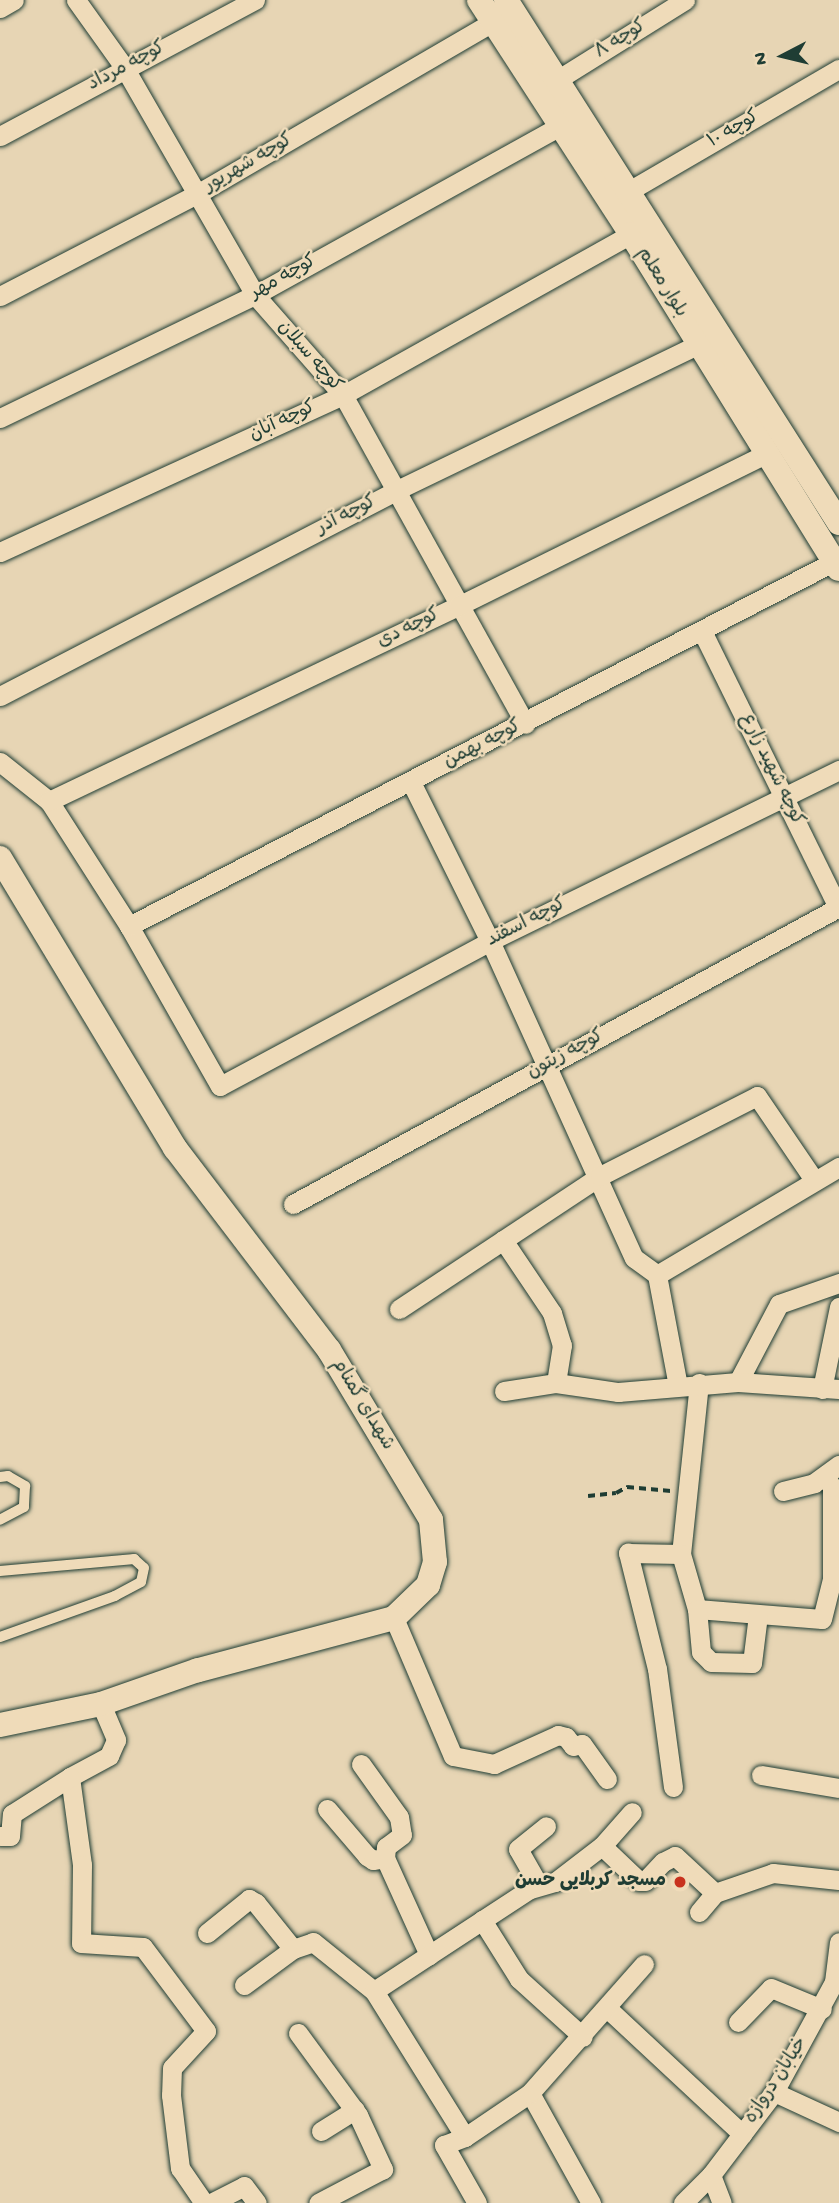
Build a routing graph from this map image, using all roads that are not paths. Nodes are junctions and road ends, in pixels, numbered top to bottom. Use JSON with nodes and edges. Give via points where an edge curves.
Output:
{"nodes":[{"id":1,"x":13,"y":0,"type":"edge"},
{"id":2,"x":76,"y":0,"type":"edge"},
{"id":3,"x":255,"y":0,"type":"edge"},
{"id":4,"x":479,"y":0,"type":"edge"},
{"id":5,"x":506,"y":0,"type":"edge"},
{"id":6,"x":685,"y":0,"type":"edge"},
{"id":7,"x":0,"y":8,"type":"edge"},
{"id":8,"x":493,"y":22,"type":"junction"},
{"id":9,"x":124,"y":67,"type":"junction"},
{"id":10,"x":839,"y":69,"type":"edge"},
{"id":11,"x":557,"y":80,"type":"junction"},
{"id":12,"x":562,"y":125,"type":"junction"},
{"id":13,"x":0,"y":136,"type":"edge"},
{"id":14,"x":629,"y":191,"type":"junction"},
{"id":15,"x":197,"y":194,"type":"junction"},
{"id":16,"x":631,"y":234,"type":"junction"},
{"id":17,"x":255,"y":295,"type":"junction"},
{"id":18,"x":0,"y":296,"type":"edge"},
{"id":19,"x":699,"y":344,"type":"junction"},
{"id":20,"x":343,"y":395,"type":"junction"},
{"id":21,"x":0,"y":418,"type":"edge"},
{"id":22,"x":768,"y":453,"type":"junction"},
{"id":23,"x":395,"y":491,"type":"junction"},
{"id":24,"x":839,"y":523,"type":"edge"},
{"id":25,"x":0,"y":552,"type":"edge"},
{"id":26,"x":837,"y":565,"type":"edge"},
{"id":27,"x":458,"y":606,"type":"junction"},
{"id":28,"x":702,"y":631,"type":"junction"},
{"id":29,"x":0,"y":696,"type":"edge"},
{"id":30,"x":525,"y":724,"type":"junction"},
{"id":31,"x":0,"y":762,"type":"edge"},
{"id":32,"x":839,"y":770,"type":"edge"},
{"id":33,"x":411,"y":782,"type":"junction"},
{"id":34,"x":785,"y":795,"type":"junction"},
{"id":35,"x":49,"y":801,"type":"junction"},
{"id":36,"x":0,"y":858,"type":"edge"},
{"id":37,"x":839,"y":908,"type":"edge"},
{"id":38,"x":129,"y":926,"type":"junction"},
{"id":39,"x":490,"y":941,"type":"junction"},
{"id":40,"x":545,"y":1066,"type":"junction"},
{"id":41,"x":839,"y":1167,"type":"edge"},
{"id":42,"x":600,"y":1176,"type":"junction"},
{"id":43,"x":814,"y":1180,"type":"junction"},
{"id":44,"x":293,"y":1204,"type":"dead end"},
{"id":45,"x":503,"y":1240,"type":"junction"},
{"id":46,"x":657,"y":1275,"type":"junction"},
{"id":47,"x":839,"y":1283,"type":"edge"},
{"id":48,"x":839,"y":1307,"type":"edge"},
{"id":49,"x":399,"y":1309,"type":"dead end"},
{"id":50,"x":738,"y":1382,"type":"junction"},
{"id":51,"x":556,"y":1383,"type":"junction"},
{"id":52,"x":699,"y":1383,"type":"junction"},
{"id":53,"x":678,"y":1386,"type":"junction"},
{"id":54,"x":830,"y":1389,"type":"edge"},
{"id":55,"x":504,"y":1391,"type":"dead end"},
{"id":56,"x":832,"y":1471,"type":"edge"},
{"id":57,"x":0,"y":1477,"type":"edge"},
{"id":58,"x":783,"y":1491,"type":"dead end"},
{"id":59,"x":0,"y":1520,"type":"edge"},
{"id":60,"x":681,"y":1554,"type":"junction"},
{"id":61,"x":0,"y":1571,"type":"edge"},
{"id":62,"x":836,"y":1580,"type":"edge"},
{"id":63,"x":697,"y":1609,"type":"junction"},
{"id":64,"x":758,"y":1615,"type":"junction"},
{"id":65,"x":394,"y":1618,"type":"junction"},
{"id":66,"x":0,"y":1637,"type":"edge"},
{"id":67,"x":102,"y":1704,"type":"junction"},
{"id":68,"x":0,"y":1725,"type":"edge"},
{"id":69,"x":361,"y":1764,"type":"dead end"},
{"id":70,"x":761,"y":1775,"type":"dead end"},
{"id":71,"x":70,"y":1777,"type":"junction"},
{"id":72,"x":607,"y":1779,"type":"dead end"},
{"id":73,"x":673,"y":1787,"type":"dead end"},
{"id":74,"x":839,"y":1788,"type":"edge"},
{"id":75,"x":327,"y":1809,"type":"dead end"},
{"id":76,"x":632,"y":1812,"type":"dead end"},
{"id":77,"x":546,"y":1826,"type":"dead end"},
{"id":78,"x":0,"y":1836,"type":"edge"},
{"id":79,"x":602,"y":1846,"type":"junction"},
{"id":80,"x":386,"y":1858,"type":"junction"},
{"id":81,"x":839,"y":1880,"type":"edge"},
{"id":82,"x":538,"y":1884,"type":"junction"},
{"id":83,"x":715,"y":1893,"type":"junction"},
{"id":84,"x":699,"y":1913,"type":"dead end"},
{"id":85,"x":482,"y":1920,"type":"junction"},
{"id":86,"x":207,"y":1933,"type":"dead end"},
{"id":87,"x":839,"y":1942,"type":"edge"},
{"id":88,"x":293,"y":1949,"type":"junction"},
{"id":89,"x":429,"y":1955,"type":"junction"},
{"id":90,"x":645,"y":1964,"type":"dead end"},
{"id":91,"x":244,"y":1985,"type":"dead end"},
{"id":92,"x":374,"y":1991,"type":"junction"},
{"id":93,"x":607,"y":2008,"type":"junction"},
{"id":94,"x":822,"y":2009,"type":"junction"},
{"id":95,"x":738,"y":2022,"type":"dead end"},
{"id":96,"x":298,"y":2033,"type":"dead end"},
{"id":97,"x":583,"y":2037,"type":"junction"},
{"id":98,"x":774,"y":2092,"type":"junction"},
{"id":99,"x":530,"y":2093,"type":"junction"},
{"id":100,"x":355,"y":2110,"type":"junction"},
{"id":101,"x":839,"y":2122,"type":"edge"},
{"id":102,"x":321,"y":2131,"type":"dead end"},
{"id":103,"x":742,"y":2134,"type":"junction"},
{"id":104,"x":465,"y":2137,"type":"junction"},
{"id":105,"x":711,"y":2175,"type":"junction"},
{"id":106,"x":204,"y":2203,"type":"edge"},
{"id":107,"x":211,"y":2203,"type":"edge"},
{"id":108,"x":257,"y":2203,"type":"edge"},
{"id":109,"x":317,"y":2203,"type":"edge"},
{"id":110,"x":477,"y":2203,"type":"edge"},
{"id":111,"x":591,"y":2203,"type":"edge"},
{"id":112,"x":683,"y":2203,"type":"edge"},
{"id":113,"x":722,"y":2203,"type":"edge"}],
"edges":[{"from":1,"to":7,"type":"street"},
{"from":2,"to":9,"type":"street","name":"کوچه سبلان"},
{"from":3,"to":9,"type":"street","name":"کوچه مرداد"},
{"from":4,"to":8,"type":"street","name":"بلوار معلم"},
{"from":5,"to":11,"type":"street","name":"بلوار معلم"},
{"from":6,"to":11,"type":"street","name":"کوچه ۸"},
{"from":8,"to":12,"type":"street","name":"بلوار معلم"},
{"from":8,"to":15,"type":"street","name":"کوچه شهریور"},
{"from":9,"to":13,"type":"street","name":"کوچه مرداد"},
{"from":9,"to":15,"type":"street","name":"کوچه سبلان"},
{"from":10,"to":14,"type":"street","name":"کوچه ۱۰"},
{"from":11,"to":14,"type":"street","name":"بلوار معلم"},
{"from":12,"to":16,"type":"street","name":"بلوار معلم"},
{"from":12,"to":17,"type":"street","name":"کوچه مهر"},
{"from":14,"to":24,"type":"street","name":"بلوار معلم"},
{"from":15,"to":17,"type":"street","name":"کوچه سبلان"},
{"from":15,"to":18,"type":"street","name":"کوچه شهریور"},
{"from":16,"to":19,"type":"street","name":"بلوار معلم"},
{"from":16,"to":20,"type":"street","name":"کوچه آبان"},
{"from":17,"to":20,"type":"street","name":"کوچه سبلان"},
{"from":17,"to":21,"type":"street","name":"کوچه مهر"},
{"from":19,"to":22,"type":"street","name":"بلوار معلم"},
{"from":19,"to":23,"type":"street","name":"کوچه آذر"},
{"from":20,"to":23,"type":"street","name":"کوچه سبلان"},
{"from":20,"to":25,"type":"street","name":"کوچه آبان"},
{"from":22,"to":26,"type":"street","name":"بلوار معلم"},
{"from":22,"to":27,"type":"street","name":"کوچه دی"},
{"from":23,"to":27,"type":"street","name":"کوچه سبلان"},
{"from":23,"to":29,"type":"street","name":"کوچه آذر"},
{"from":26,"to":28,"type":"street","name":"کوچه بهمن"},
{"from":27,"to":30,"type":"street","name":"کوچه سبلان"},
{"from":27,"to":35,"type":"street","name":"کوچه دی"},
{"from":28,"to":30,"type":"street","name":"کوچه بهمن"},
{"from":28,"to":34,"type":"street","name":"کوچه شهید زارع"},
{"from":30,"to":33,"type":"street","name":"کوچه بهمن"},
{"from":31,"to":35,"type":"street"},
{"from":32,"to":34,"type":"street","name":"کوچه اسفند"},
{"from":33,"to":38,"type":"street","name":"کوچه بهمن"},
{"from":33,"to":39,"type":"street"},
{"from":34,"to":37,"type":"street","name":"کوچه شهید زارع"},
{"from":34,"to":39,"type":"street","name":"کوچه اسفند"},
{"from":35,"to":38,"type":"street"},
{"from":36,"to":65,"type":"street","name":"شهدای گمنام","via":[[175,1149],[329,1350],[431,1520],[435,1562],[428,1586]]},
{"from":37,"to":40,"type":"street","name":"کوچه زیتون"},
{"from":38,"to":39,"type":"street","name":"کوچه اسفند","via":[[220,1086]]},
{"from":39,"to":40,"type":"street"},
{"from":40,"to":42,"type":"street"},
{"from":40,"to":44,"type":"street","name":"کوچه زیتون"},
{"from":41,"to":43,"type":"street"},
{"from":42,"to":43,"type":"street","via":[[757,1096]]},
{"from":42,"to":45,"type":"street"},
{"from":42,"to":46,"type":"street","via":[[635,1258]]},
{"from":43,"to":46,"type":"street"},
{"from":45,"to":49,"type":"street"},
{"from":45,"to":51,"type":"street","via":[[552,1313],[562,1346]]},
{"from":46,"to":53,"type":"street"},
{"from":47,"to":50,"type":"street","via":[[779,1304]]},
{"from":48,"to":54,"type":"street"},
{"from":50,"to":52,"type":"street"},
{"from":50,"to":54,"type":"street"},
{"from":51,"to":53,"type":"street","via":[[618,1392]]},
{"from":51,"to":55,"type":"street"},
{"from":52,"to":53,"type":"street"},
{"from":52,"to":60,"type":"street"},
{"from":56,"to":58,"type":"street","via":[[814,1483]]},
{"from":56,"to":62,"type":"street"},
{"from":57,"to":59,"type":"lane","via":[[8,1476],[25,1486],[24,1507]]},
{"from":60,"to":63,"type":"street"},
{"from":60,"to":73,"type":"street","via":[[628,1553],[657,1669]]},
{"from":61,"to":66,"type":"lane","via":[[134,1559],[144,1568],[141,1582],[115,1596]]},
{"from":62,"to":64,"type":"street","via":[[822,1619]]},
{"from":63,"to":64,"type":"street"},
{"from":63,"to":64,"type":"street","via":[[701,1652],[711,1662],[752,1663]]},
{"from":65,"to":67,"type":"street","name":"شهدای گمنام","via":[[198,1670]]},
{"from":65,"to":72,"type":"street","via":[[453,1756],[494,1764],[558,1735],[573,1746],[582,1744]]},
{"from":67,"to":68,"type":"street","name":"شهدای گمنام"},
{"from":67,"to":71,"type":"street","via":[[116,1740],[109,1756]]},
{"from":69,"to":80,"type":"street","via":[[402,1827],[401,1835],[386,1847]]},
{"from":70,"to":74,"type":"street"},
{"from":71,"to":78,"type":"street","via":[[12,1814],[10,1836]]},
{"from":71,"to":106,"type":"street","via":[[82,1865],[81,1943],[143,1947],[206,2031],[172,2068],[171,2095],[180,2168]]},
{"from":75,"to":80,"type":"street","via":[[367,1856]]},
{"from":76,"to":79,"type":"street"},
{"from":77,"to":82,"type":"street","via":[[518,1849]]},
{"from":79,"to":82,"type":"street","via":[[555,1882]]},
{"from":79,"to":83,"type":"street","via":[[639,1881],[675,1856]]},
{"from":80,"to":89,"type":"street"},
{"from":81,"to":83,"type":"street","via":[[780,1871]]},
{"from":82,"to":85,"type":"street"},
{"from":83,"to":84,"type":"street"},
{"from":85,"to":89,"type":"street"},
{"from":85,"to":97,"type":"street","via":[[519,1979]]},
{"from":86,"to":88,"type":"street","via":[[249,1899]]},
{"from":87,"to":94,"type":"street","name":"خیابان دروازه","via":[[834,1982]]},
{"from":88,"to":91,"type":"street"},
{"from":88,"to":92,"type":"street","via":[[313,1942]]},
{"from":89,"to":92,"type":"street"},
{"from":90,"to":93,"type":"street"},
{"from":92,"to":104,"type":"street"},
{"from":93,"to":97,"type":"street"},
{"from":93,"to":103,"type":"street"},
{"from":94,"to":95,"type":"street","via":[[771,1988]]},
{"from":94,"to":98,"type":"street","name":"خیابان دروازه"},
{"from":96,"to":100,"type":"street"},
{"from":97,"to":99,"type":"street"},
{"from":98,"to":101,"type":"street"},
{"from":98,"to":103,"type":"street","name":"خیابان دروازه"},
{"from":99,"to":104,"type":"street"},
{"from":99,"to":111,"type":"street"},
{"from":100,"to":102,"type":"street"},
{"from":100,"to":109,"type":"street","via":[[383,2169]]},
{"from":103,"to":105,"type":"street","name":"خیابان دروازه"},
{"from":104,"to":110,"type":"street","via":[[444,2145]]},
{"from":105,"to":112,"type":"street","name":"خیابان دروازه"},
{"from":105,"to":113,"type":"street"},
{"from":107,"to":108,"type":"street","via":[[244,2186]]}]}
